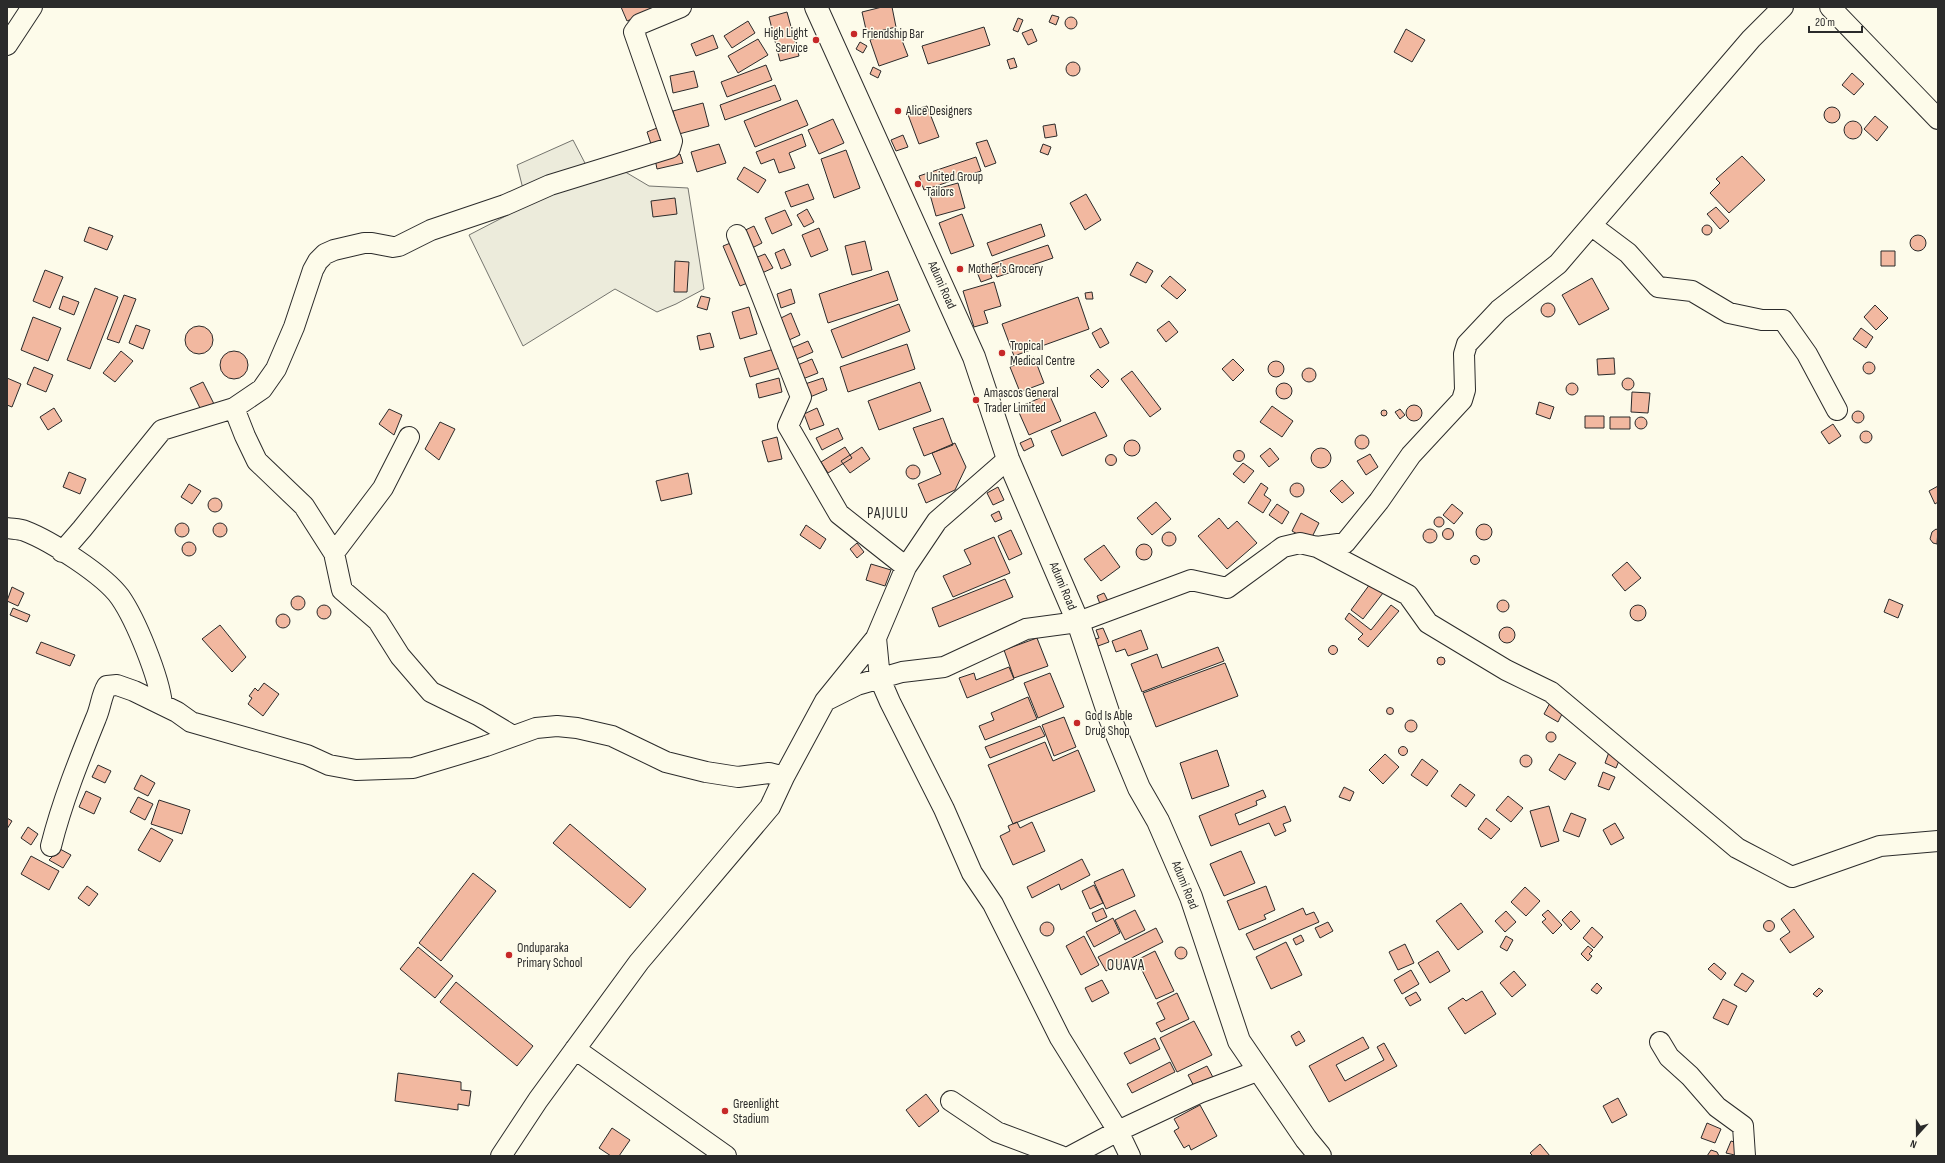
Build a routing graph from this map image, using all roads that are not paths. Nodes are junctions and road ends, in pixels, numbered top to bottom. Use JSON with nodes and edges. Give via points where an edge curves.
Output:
{"nodes":[{"id":1,"x":32,"y":7,"type":"edge"},
{"id":2,"x":681,"y":7,"type":"edge"},
{"id":3,"x":816,"y":7,"type":"edge"},
{"id":4,"x":1783,"y":7,"type":"edge"},
{"id":5,"x":1830,"y":7,"type":"edge"},
{"id":6,"x":7,"y":45,"type":"edge"},
{"id":7,"x":1938,"y":119,"type":"edge"},
{"id":8,"x":1592,"y":226,"type":"junction"},
{"id":9,"x":736,"y":235,"type":"dead end"},
{"id":10,"x":234,"y":408,"type":"junction"},
{"id":11,"x":1837,"y":410,"type":"dead end"},
{"id":12,"x":409,"y":437,"type":"dead end"},
{"id":13,"x":1008,"y":459,"type":"junction"},
{"id":14,"x":7,"y":528,"type":"edge"},
{"id":15,"x":1317,"y":547,"type":"junction"},
{"id":16,"x":62,"y":552,"type":"junction"},
{"id":17,"x":334,"y":553,"type":"junction"},
{"id":18,"x":906,"y":567,"type":"junction"},
{"id":19,"x":1078,"y":622,"type":"junction"},
{"id":20,"x":876,"y":638,"type":"junction"},
{"id":21,"x":880,"y":679,"type":"junction"},
{"id":22,"x":825,"y":701,"type":"junction"},
{"id":23,"x":162,"y":704,"type":"junction"},
{"id":24,"x":513,"y":736,"type":"junction"},
{"id":25,"x":784,"y":777,"type":"junction"},
{"id":26,"x":1938,"y":841,"type":"edge"},
{"id":27,"x":50,"y":846,"type":"dead end"},
{"id":28,"x":1660,"y":1042,"type":"dead end"},
{"id":29,"x":575,"y":1049,"type":"junction"},
{"id":30,"x":1260,"y":1070,"type":"junction"},
{"id":31,"x":951,"y":1100,"type":"dead end"},
{"id":32,"x":1118,"y":1131,"type":"junction"},
{"id":33,"x":501,"y":1156,"type":"edge"},
{"id":34,"x":726,"y":1156,"type":"edge"},
{"id":35,"x":1060,"y":1156,"type":"edge"},
{"id":36,"x":1071,"y":1156,"type":"edge"},
{"id":37,"x":1130,"y":1156,"type":"edge"},
{"id":38,"x":1320,"y":1156,"type":"edge"},
{"id":39,"x":1745,"y":1156,"type":"edge"}],
"edges":[{"from":1,"to":6,"type":"street"},
{"from":2,"to":10,"type":"street","via":[[640,24],[634,32],[672,141],[670,148],[550,185],[431,230],[399,246],[364,243],[325,254],[313,270],[294,327],[276,369],[262,389]]},
{"from":3,"to":13,"type":"main road","name":"Adumi Road","via":[[974,357]]},
{"from":4,"to":8,"type":"street","via":[[1751,39]]},
{"from":5,"to":7,"type":"street"},
{"from":8,"to":11,"type":"street","via":[[1628,253],[1658,287],[1692,291],[1729,313],[1762,320],[1783,320],[1807,354]]},
{"from":8,"to":15,"type":"street","via":[[1558,264],[1499,310],[1467,344],[1464,354],[1465,390],[1462,400],[1410,455],[1379,501],[1345,543]]},
{"from":9,"to":18,"type":"street","via":[[757,280],[778,342],[801,397],[788,426],[839,514]]},
{"from":10,"to":16,"type":"street","via":[[162,430]]},
{"from":10,"to":17,"type":"street","via":[[257,461],[299,499]]},
{"from":12,"to":17,"type":"street","via":[[383,488]]},
{"from":13,"to":18,"type":"street","via":[[937,520]]},
{"from":13,"to":19,"type":"main road","name":"Adumi Road"},
{"from":14,"to":16,"type":"street","via":[[23,530]]},
{"from":15,"to":19,"type":"street","via":[[1300,543],[1283,547],[1227,588],[1191,580]]},
{"from":15,"to":26,"type":"street","via":[[1408,595],[1428,623],[1506,670],[1551,692],[1737,848],[1792,876],[1880,846]]},
{"from":16,"to":23,"type":"street","via":[[99,577],[119,597],[136,628],[151,665],[160,689]]},
{"from":17,"to":24,"type":"street","via":[[342,590],[378,620],[400,656],[431,692]]},
{"from":18,"to":20,"type":"street"},
{"from":19,"to":21,"type":"street","via":[[1026,629],[944,667],[902,672]]},
{"from":19,"to":30,"type":"main road","name":"Adumi Road","via":[[1110,718],[1191,897],[1239,1041]]},
{"from":20,"to":21,"type":"street"},
{"from":20,"to":22,"type":"street"},
{"from":21,"to":22,"type":"street","via":[[857,685]]},
{"from":21,"to":32,"type":"street","via":[[944,809],[972,873],[993,904],[1060,1038]]},
{"from":22,"to":25,"type":"street"},
{"from":23,"to":24,"type":"street","via":[[191,722],[306,755],[329,765],[356,770],[413,768]]},
{"from":23,"to":27,"type":"street","via":[[117,685],[108,686],[69,783]]},
{"from":24,"to":25,"type":"street","via":[[536,728],[577,728],[612,736],[666,762],[706,772],[738,777],[769,773]]},
{"from":25,"to":29,"type":"street","via":[[770,807],[639,962]]},
{"from":28,"to":39,"type":"street","via":[[1669,1057],[1717,1107],[1743,1126]]},
{"from":29,"to":33,"type":"street"},
{"from":29,"to":34,"type":"street"},
{"from":30,"to":32,"type":"street","via":[[1199,1093]]},
{"from":30,"to":38,"type":"main road","name":"Adumi Road"},
{"from":31,"to":35,"type":"street","via":[[997,1132]]},
{"from":32,"to":36,"type":"street"},
{"from":32,"to":37,"type":"street"}]}
